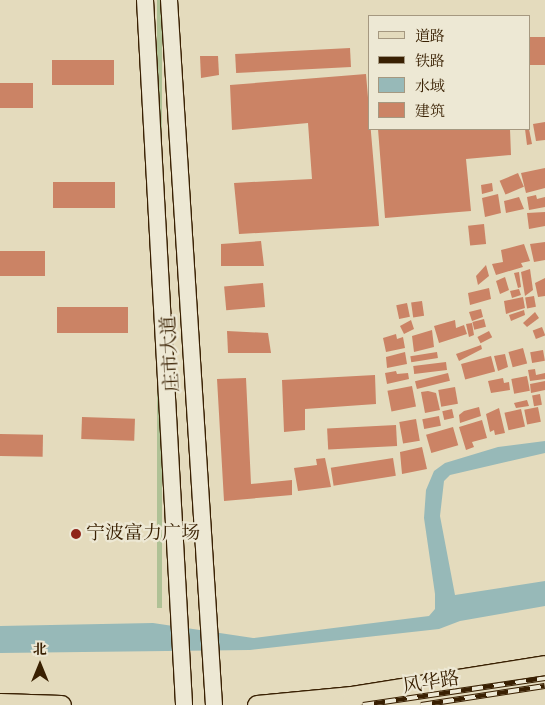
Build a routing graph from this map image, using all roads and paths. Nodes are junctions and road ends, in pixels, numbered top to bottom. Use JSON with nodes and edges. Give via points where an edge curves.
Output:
{"nodes":[{"id":1,"x":145,"y":0,"type":"edge"},
{"id":2,"x":169,"y":0,"type":"edge"},
{"id":3,"x":545,"y":664,"type":"edge"},
{"id":4,"x":184,"y":698,"type":"edge"},
{"id":5,"x":0,"y":703,"type":"edge"},
{"id":6,"x":61,"y":705,"type":"edge"},
{"id":7,"x":214,"y":705,"type":"edge"},
{"id":8,"x":257,"y":705,"type":"edge"}],
"edges":[{"from":1,"to":4,"type":"main road","name":"庄市大道","via":[[182,614]]},
{"from":2,"to":7,"type":"main road","name":"庄市大道"},
{"from":3,"to":8,"type":"main road","name":"风华路","via":[[352,696]]},
{"from":5,"to":6,"type":"main road"}]}
